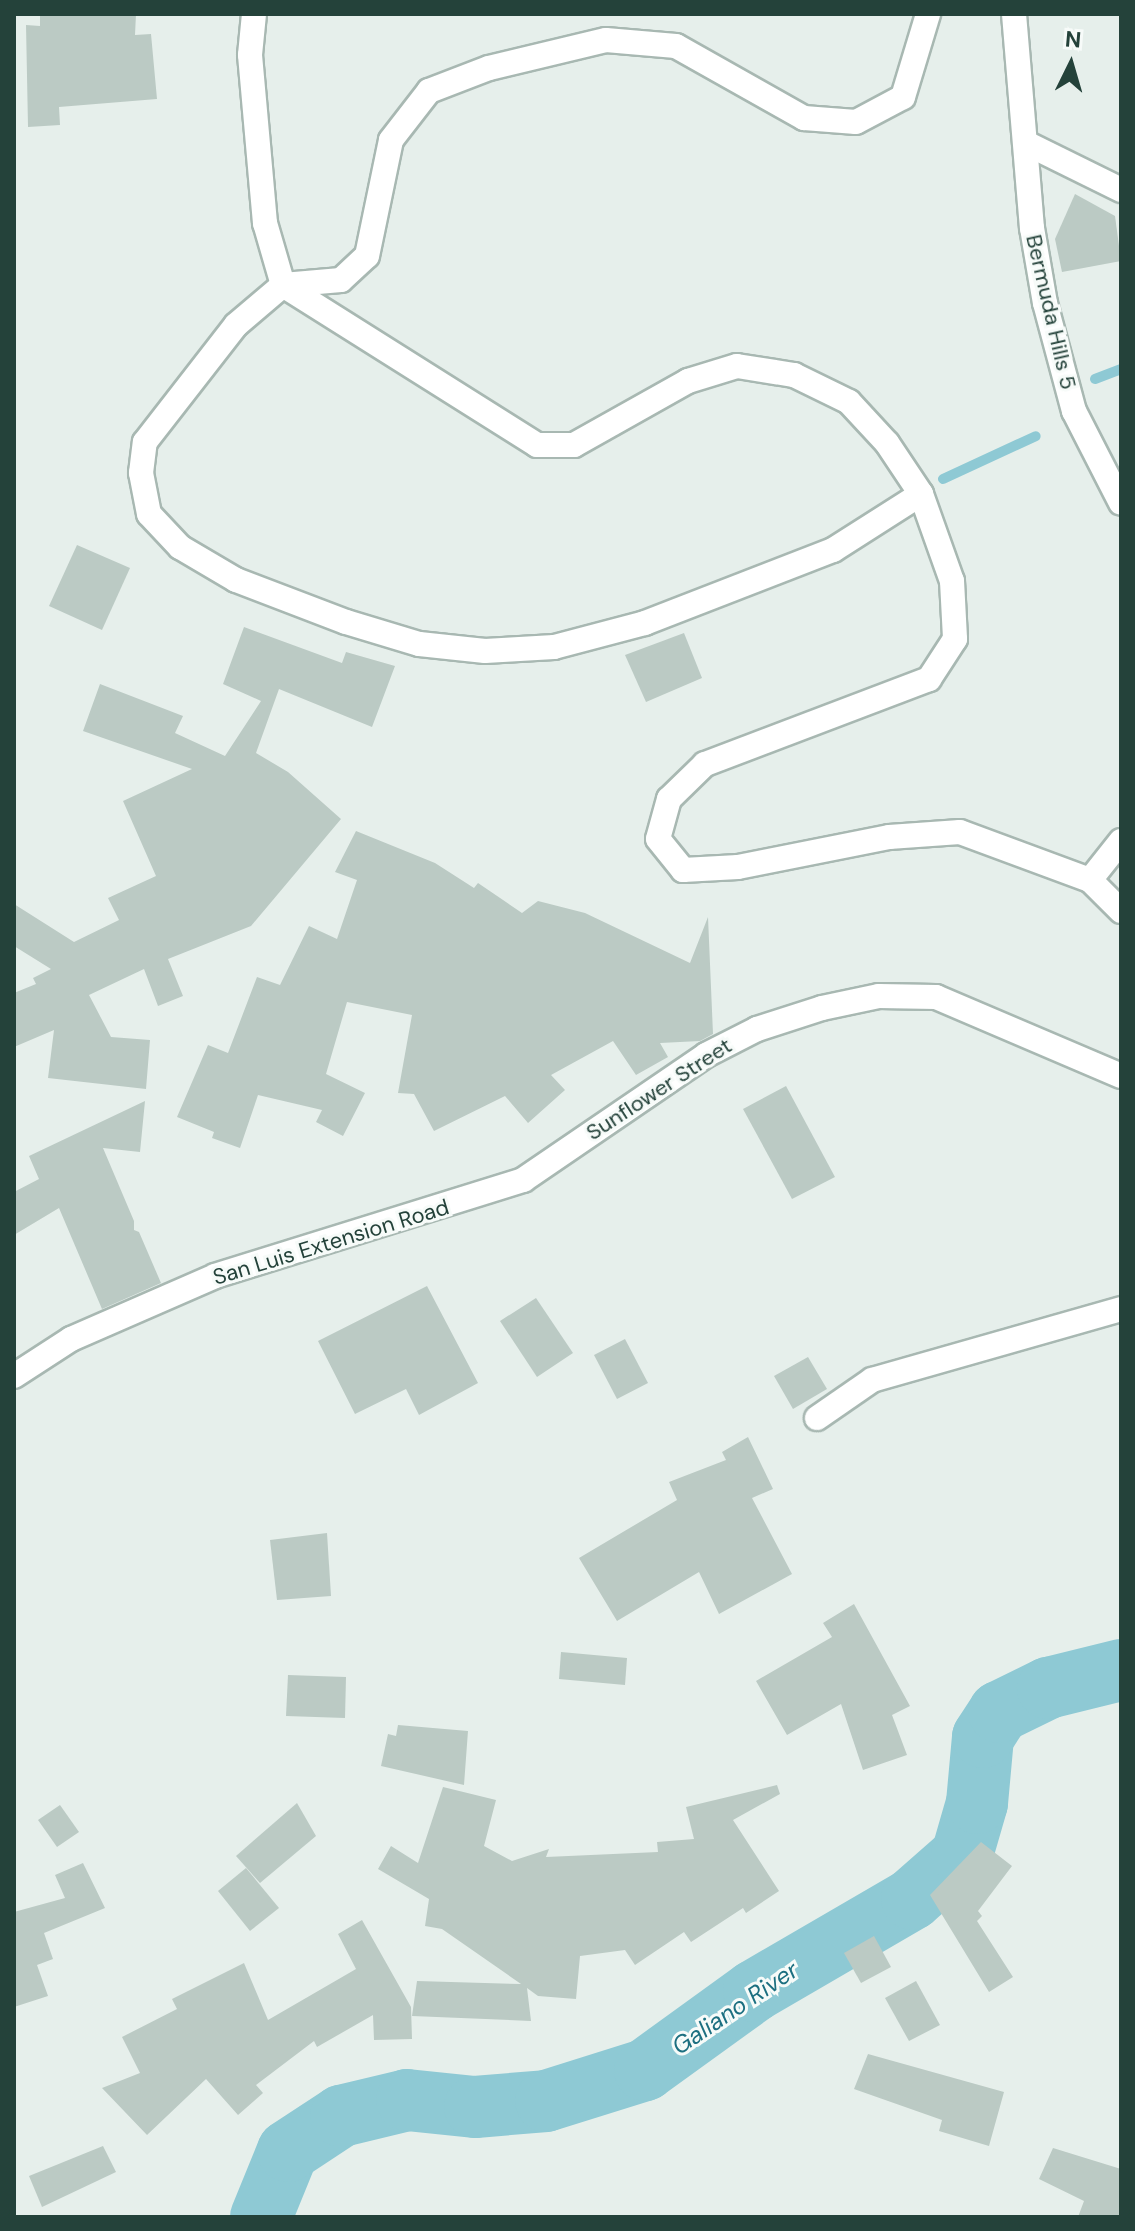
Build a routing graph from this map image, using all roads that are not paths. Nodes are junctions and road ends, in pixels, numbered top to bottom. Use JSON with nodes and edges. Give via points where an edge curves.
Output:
{"nodes":[{"id":1,"x":254,"y":14,"type":"edge"},
{"id":2,"x":928,"y":14,"type":"edge"},
{"id":3,"x":1014,"y":14,"type":"edge"},
{"id":4,"x":1026,"y":143,"type":"junction"},
{"id":5,"x":1121,"y":190,"type":"edge"},
{"id":6,"x":283,"y":285,"type":"junction"},
{"id":7,"x":921,"y":494,"type":"junction"},
{"id":8,"x":1121,"y":503,"type":"edge"},
{"id":9,"x":1121,"y":841,"type":"edge"},
{"id":10,"x":1090,"y":880,"type":"junction"},
{"id":11,"x":1121,"y":911,"type":"edge"},
{"id":12,"x":1121,"y":1076,"type":"edge"},
{"id":13,"x":523,"y":1180,"type":"joint"},
{"id":14,"x":1121,"y":1309,"type":"edge"},
{"id":15,"x":14,"y":1376,"type":"edge"},
{"id":16,"x":817,"y":1418,"type":"dead end"}],
"edges":[{"from":1,"to":6,"type":"street","via":[[250,55],[265,223]]},
{"from":2,"to":6,"type":"street","via":[[903,97],[856,122],[804,118],[676,46],[606,40],[489,68],[429,91],[391,140],[367,256],[341,280]]},
{"from":3,"to":4,"type":"street","name":"Bermuda Hills 5"},
{"from":4,"to":5,"type":"street"},
{"from":4,"to":8,"type":"street","name":"Bermuda Hills 5","via":[[1032,228],[1048,316],[1074,411]]},
{"from":6,"to":7,"type":"street","via":[[537,445],[574,445],[688,381],[737,366],[794,375],[849,402],[887,443]]},
{"from":6,"to":7,"type":"street","via":[[236,325],[145,442],[141,473],[149,514],[180,547],[236,580],[346,622],[419,644],[485,651],[554,647],[645,623],[833,550]]},
{"from":7,"to":10,"type":"street","via":[[952,581],[955,639],[929,679],[705,764],[669,799],[658,839],[683,870],[738,867],[889,837],[960,832]]},
{"from":9,"to":10,"type":"street"},
{"from":10,"to":11,"type":"street"},
{"from":12,"to":13,"type":"street","name":"Sunflower Street","via":[[936,997],[879,996],[757,1029],[706,1055]]},
{"from":13,"to":15,"type":"street","name":"San Luis Extension Road","via":[[215,1276],[71,1339]]},
{"from":14,"to":16,"type":"street","via":[[872,1380]]}]}
